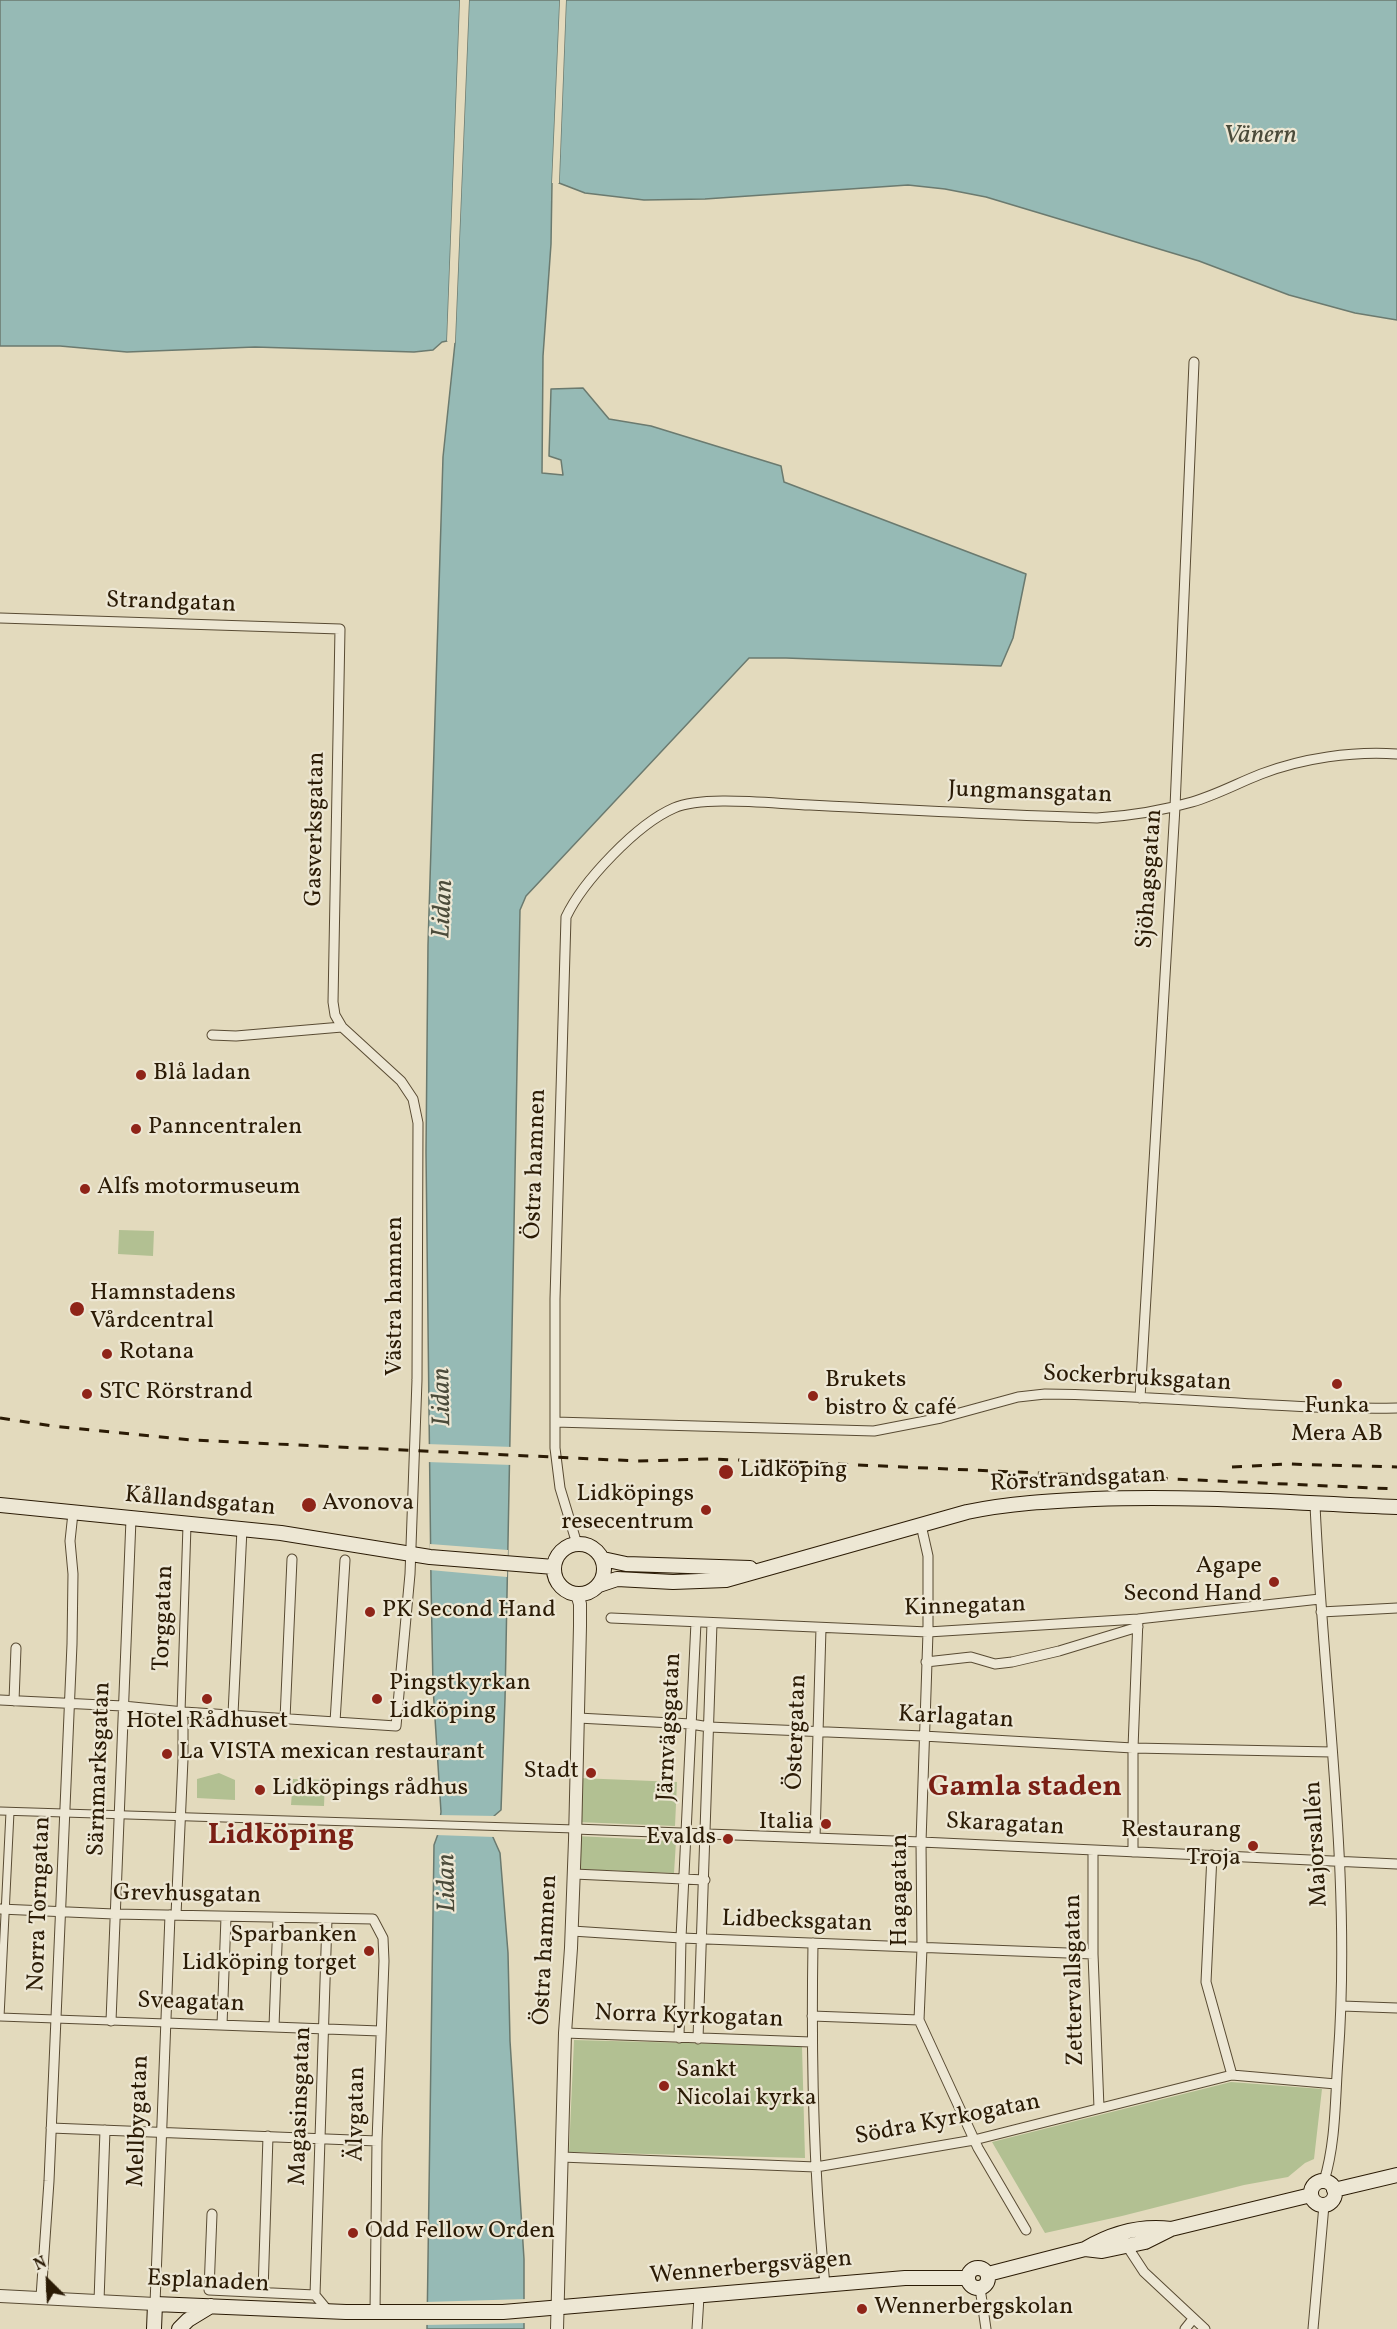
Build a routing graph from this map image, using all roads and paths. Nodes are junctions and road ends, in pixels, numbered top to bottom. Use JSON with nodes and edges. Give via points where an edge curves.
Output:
{"nodes":[{"id":1,"x":1194,"y":363,"type":"dead end"},
{"id":2,"x":0,"y":618,"type":"edge"},
{"id":3,"x":340,"y":629,"type":"joint"},
{"id":4,"x":1397,"y":754,"type":"edge"},
{"id":5,"x":1175,"y":807,"type":"junction"},
{"id":6,"x":655,"y":819,"type":"joint"},
{"id":7,"x":342,"y":1027,"type":"junction"},
{"id":8,"x":212,"y":1035,"type":"dead end"},
{"id":9,"x":1140,"y":1398,"type":"junction"},
{"id":10,"x":1397,"y":1408,"type":"edge"},
{"id":11,"x":555,"y":1422,"type":"junction"},
{"id":12,"x":1315,"y":1504,"type":"junction"},
{"id":13,"x":0,"y":1505,"type":"edge"},
{"id":14,"x":1397,"y":1507,"type":"edge"},
{"id":15,"x":73,"y":1513,"type":"junction"},
{"id":16,"x":131,"y":1519,"type":"junction"},
{"id":17,"x":187,"y":1525,"type":"junction"},
{"id":18,"x":921,"y":1525,"type":"junction"},
{"id":19,"x":242,"y":1529,"type":"junction"},
{"id":20,"x":577,"y":1544,"type":"junction"},
{"id":21,"x":411,"y":1554,"type":"junction"},
{"id":22,"x":292,"y":1559,"type":"dead end"},
{"id":23,"x":603,"y":1559,"type":"junction"},
{"id":24,"x":345,"y":1560,"type":"dead end"},
{"id":25,"x":554,"y":1567,"type":"junction"},
{"id":26,"x":770,"y":1568,"type":"junction"},
{"id":27,"x":599,"y":1585,"type":"junction"},
{"id":28,"x":577,"y":1594,"type":"junction"},
{"id":29,"x":1320,"y":1599,"type":"junction"},
{"id":30,"x":1397,"y":1608,"type":"edge"},
{"id":31,"x":1321,"y":1612,"type":"junction"},
{"id":32,"x":611,"y":1618,"type":"dead end"},
{"id":33,"x":696,"y":1622,"type":"junction"},
{"id":34,"x":712,"y":1623,"type":"junction"},
{"id":35,"x":1138,"y":1623,"type":"junction"},
{"id":36,"x":821,"y":1628,"type":"junction"},
{"id":37,"x":928,"y":1632,"type":"junction"},
{"id":38,"x":16,"y":1648,"type":"dead end"},
{"id":39,"x":926,"y":1662,"type":"junction"},
{"id":40,"x":0,"y":1700,"type":"edge"},
{"id":41,"x":14,"y":1701,"type":"junction"},
{"id":42,"x":68,"y":1703,"type":"junction"},
{"id":43,"x":123,"y":1706,"type":"junction"},
{"id":44,"x":181,"y":1712,"type":"junction"},
{"id":45,"x":234,"y":1714,"type":"junction"},
{"id":46,"x":578,"y":1718,"type":"junction"},
{"id":47,"x":285,"y":1719,"type":"junction"},
{"id":48,"x":335,"y":1722,"type":"junction"},
{"id":49,"x":691,"y":1724,"type":"junction"},
{"id":50,"x":709,"y":1727,"type":"junction"},
{"id":51,"x":817,"y":1731,"type":"junction"},
{"id":52,"x":923,"y":1736,"type":"junction"},
{"id":53,"x":1134,"y":1748,"type":"junction"},
{"id":54,"x":1332,"y":1752,"type":"junction"},
{"id":55,"x":0,"y":1812,"type":"edge"},
{"id":56,"x":10,"y":1812,"type":"junction"},
{"id":57,"x":64,"y":1813,"type":"junction"},
{"id":58,"x":120,"y":1815,"type":"junction"},
{"id":59,"x":182,"y":1817,"type":"junction"},
{"id":60,"x":575,"y":1829,"type":"junction"},
{"id":61,"x":686,"y":1834,"type":"junction"},
{"id":62,"x":705,"y":1834,"type":"junction"},
{"id":63,"x":814,"y":1839,"type":"junction"},
{"id":64,"x":921,"y":1842,"type":"junction"},
{"id":65,"x":1093,"y":1850,"type":"junction"},
{"id":66,"x":1133,"y":1852,"type":"junction"},
{"id":67,"x":1212,"y":1855,"type":"junction"},
{"id":68,"x":1341,"y":1862,"type":"junction"},
{"id":69,"x":1397,"y":1864,"type":"edge"},
{"id":70,"x":574,"y":1874,"type":"junction"},
{"id":71,"x":683,"y":1880,"type":"junction"},
{"id":72,"x":705,"y":1880,"type":"junction"},
{"id":73,"x":3,"y":1909,"type":"edge"},
{"id":74,"x":61,"y":1912,"type":"junction"},
{"id":75,"x":114,"y":1914,"type":"junction"},
{"id":76,"x":173,"y":1915,"type":"junction"},
{"id":77,"x":226,"y":1917,"type":"junction"},
{"id":78,"x":278,"y":1918,"type":"junction"},
{"id":79,"x":327,"y":1919,"type":"junction"},
{"id":80,"x":373,"y":1919,"type":"joint"},
{"id":81,"x":572,"y":1931,"type":"junction"},
{"id":82,"x":681,"y":1938,"type":"junction"},
{"id":83,"x":701,"y":1939,"type":"junction"},
{"id":84,"x":813,"y":1943,"type":"junction"},
{"id":85,"x":922,"y":1948,"type":"junction"},
{"id":86,"x":1093,"y":1954,"type":"junction"},
{"id":87,"x":1342,"y":2006,"type":"junction"},
{"id":88,"x":1397,"y":2008,"type":"edge"},
{"id":89,"x":812,"y":2016,"type":"junction"},
{"id":90,"x":0,"y":2017,"type":"edge"},
{"id":91,"x":56,"y":2019,"type":"junction"},
{"id":92,"x":919,"y":2020,"type":"junction"},
{"id":93,"x":111,"y":2021,"type":"junction"},
{"id":94,"x":166,"y":2024,"type":"junction"},
{"id":95,"x":222,"y":2025,"type":"junction"},
{"id":96,"x":274,"y":2027,"type":"junction"},
{"id":97,"x":324,"y":2029,"type":"junction"},
{"id":98,"x":380,"y":2031,"type":"junction"},
{"id":99,"x":565,"y":2033,"type":"junction"},
{"id":100,"x":680,"y":2038,"type":"junction"},
{"id":101,"x":698,"y":2039,"type":"junction"},
{"id":102,"x":811,"y":2042,"type":"junction"},
{"id":103,"x":1232,"y":2075,"type":"junction"},
{"id":104,"x":1336,"y":2084,"type":"junction"},
{"id":105,"x":1099,"y":2108,"type":"junction"},
{"id":106,"x":51,"y":2128,"type":"junction"},
{"id":107,"x":105,"y":2130,"type":"junction"},
{"id":108,"x":162,"y":2131,"type":"junction"},
{"id":109,"x":268,"y":2136,"type":"junction"},
{"id":110,"x":321,"y":2138,"type":"junction"},
{"id":111,"x":974,"y":2140,"type":"junction"},
{"id":112,"x":377,"y":2141,"type":"junction"},
{"id":113,"x":561,"y":2157,"type":"junction"},
{"id":114,"x":816,"y":2167,"type":"junction"},
{"id":115,"x":1397,"y":2175,"type":"edge"},
{"id":116,"x":1329,"y":2185,"type":"junction"},
{"id":117,"x":1311,"y":2195,"type":"junction"},
{"id":118,"x":1324,"y":2205,"type":"junction"},
{"id":119,"x":212,"y":2214,"type":"dead end"},
{"id":120,"x":1170,"y":2229,"type":"junction"},
{"id":121,"x":1026,"y":2230,"type":"dead end"},
{"id":122,"x":1126,"y":2246,"type":"junction"},
{"id":123,"x":1085,"y":2249,"type":"junction"},
{"id":124,"x":988,"y":2274,"type":"junction"},
{"id":125,"x":968,"y":2278,"type":"junction"},
{"id":126,"x":825,"y":2285,"type":"junction"},
{"id":127,"x":980,"y":2288,"type":"junction"},
{"id":128,"x":263,"y":2292,"type":"junction"},
{"id":129,"x":315,"y":2295,"type":"junction"},
{"id":130,"x":0,"y":2296,"type":"edge"},
{"id":131,"x":41,"y":2297,"type":"junction"},
{"id":132,"x":699,"y":2297,"type":"junction"},
{"id":133,"x":99,"y":2301,"type":"junction"},
{"id":134,"x":155,"y":2304,"type":"junction"},
{"id":135,"x":211,"y":2306,"type":"junction"},
{"id":136,"x":558,"y":2309,"type":"junction"},
{"id":137,"x":329,"y":2312,"type":"junction"},
{"id":138,"x":375,"y":2313,"type":"junction"},
{"id":139,"x":414,"y":2313,"type":"joint"},
{"id":140,"x":1192,"y":2319,"type":"junction"},
{"id":141,"x":154,"y":2329,"type":"edge"},
{"id":142,"x":179,"y":2329,"type":"edge"},
{"id":143,"x":556,"y":2329,"type":"edge"},
{"id":144,"x":697,"y":2329,"type":"edge"},
{"id":145,"x":986,"y":2329,"type":"edge"},
{"id":146,"x":1185,"y":2329,"type":"edge"},
{"id":147,"x":1205,"y":2329,"type":"edge"},
{"id":148,"x":1313,"y":2329,"type":"edge"}],
"edges":[{"from":1,"to":5,"type":"street","name":"Sjöhagsgatan"},
{"from":2,"to":3,"type":"street","name":"Strandgatan"},
{"from":3,"to":7,"type":"street","name":"Gasverksgatan","via":[[333,1002]]},
{"from":4,"to":5,"type":"street","name":"Jungmansgatan","via":[[1321,758],[1287,766]]},
{"from":5,"to":6,"type":"street","name":"Jungmansgatan","via":[[1097,818],[711,802],[688,803]]},
{"from":5,"to":9,"type":"street","name":"Sjöhagsgatan"},
{"from":6,"to":11,"type":"street","name":"Östra hamnen","via":[[590,879],[566,917]]},
{"from":7,"to":8,"type":"street"},
{"from":7,"to":21,"type":"street","name":"Västra hamnen","via":[[401,1081],[413,1099],[418,1122],[417,1380]]},
{"from":9,"to":10,"type":"street","name":"Sockerbruksgatan"},
{"from":9,"to":11,"type":"street","name":"Sockerbruksgatan","via":[[1030,1395],[901,1427],[853,1432]]},
{"from":11,"to":20,"type":"street","name":"Östra hamnen","via":[[556,1469]]},
{"from":12,"to":14,"type":"main road","name":"Rörstrandsgatan"},
{"from":12,"to":18,"type":"main road","name":"Rörstrandsgatan","via":[[1170,1497],[1046,1500],[1005,1504]]},
{"from":12,"to":29,"type":"street","name":"Majorsallén"},
{"from":13,"to":15,"type":"main road","name":"Kållandsgatan"},
{"from":15,"to":16,"type":"main road","name":"Kållandsgatan"},
{"from":15,"to":42,"type":"street","name":"Norra Torngatan"},
{"from":16,"to":17,"type":"main road","name":"Kållandsgatan"},
{"from":16,"to":43,"type":"street","name":"Särnmarksgatan"},
{"from":17,"to":19,"type":"main road","name":"Kållandsgatan"},
{"from":17,"to":44,"type":"street","name":"Torggatan"},
{"from":18,"to":26,"type":"main road","name":"Rörstrandsgatan"},
{"from":18,"to":37,"type":"street","name":"Hagagatan","via":[[928,1556]]},
{"from":19,"to":21,"type":"main road","name":"Kållandsgatan"},
{"from":19,"to":45,"type":"street"},
{"from":20,"to":23,"type":"main road","via":[[592,1547]]},
{"from":20,"to":25,"type":"main road","via":[[561,1551]]},
{"from":21,"to":25,"type":"main road","name":"Kållandsgatan"},
{"from":21,"to":48,"type":"street","name":"Västra hamnen","via":[[396,1726]]},
{"from":22,"to":47,"type":"street"},
{"from":23,"to":26,"type":"main road","name":"Rörstrandsgatan","via":[[654,1566]]},
{"from":23,"to":27,"type":"main road","via":[[604,1573]]},
{"from":24,"to":48,"type":"street"},
{"from":25,"to":28,"type":"main road","via":[[563,1588]]},
{"from":26,"to":27,"type":"main road","name":"Rörstrandsgatan","via":[[726,1580],[617,1579]]},
{"from":27,"to":28,"type":"main road"},
{"from":28,"to":46,"type":"street","name":"Östra hamnen"},
{"from":29,"to":31,"type":"street","name":"Majorsallén"},
{"from":29,"to":35,"type":"street","name":"Kinnegatan"},
{"from":30,"to":31,"type":"street"},
{"from":31,"to":54,"type":"street","name":"Majorsallén"},
{"from":32,"to":33,"type":"street","name":"Kinnegatan"},
{"from":33,"to":34,"type":"street","name":"Kinnegatan"},
{"from":33,"to":49,"type":"street","name":"Järnvägsgatan"},
{"from":34,"to":36,"type":"street","name":"Kinnegatan"},
{"from":34,"to":50,"type":"street","name":"Järnvägsgatan"},
{"from":35,"to":37,"type":"street","name":"Kinnegatan"},
{"from":35,"to":39,"type":"street","via":[[1059,1651],[1012,1662],[995,1664],[971,1658]]},
{"from":35,"to":53,"type":"street"},
{"from":36,"to":37,"type":"street","name":"Kinnegatan"},
{"from":36,"to":51,"type":"street","name":"Östergatan"},
{"from":37,"to":39,"type":"street","name":"Hagagatan"},
{"from":38,"to":41,"type":"street"},
{"from":39,"to":52,"type":"street","name":"Hagagatan"},
{"from":40,"to":41,"type":"street"},
{"from":41,"to":42,"type":"street"},
{"from":42,"to":43,"type":"street"},
{"from":42,"to":57,"type":"street","name":"Norra Torngatan"},
{"from":43,"to":44,"type":"street"},
{"from":43,"to":58,"type":"street","name":"Särnmarksgatan"},
{"from":44,"to":45,"type":"street"},
{"from":44,"to":59,"type":"street","name":"Mellbygatan"},
{"from":45,"to":47,"type":"street"},
{"from":46,"to":49,"type":"street","name":"Karlagatan"},
{"from":46,"to":60,"type":"street","name":"Östra hamnen"},
{"from":47,"to":48,"type":"street"},
{"from":49,"to":50,"type":"street","name":"Karlagatan"},
{"from":49,"to":61,"type":"street","name":"Järnvägsgatan"},
{"from":50,"to":51,"type":"street","name":"Karlagatan"},
{"from":50,"to":62,"type":"street","name":"Järnvägsgatan"},
{"from":51,"to":52,"type":"street","name":"Karlagatan"},
{"from":51,"to":63,"type":"street","name":"Östergatan"},
{"from":52,"to":53,"type":"street","name":"Karlagatan"},
{"from":52,"to":64,"type":"street","name":"Hagagatan"},
{"from":53,"to":54,"type":"street","name":"Karlagatan"},
{"from":53,"to":66,"type":"street"},
{"from":54,"to":68,"type":"street","name":"Majorsallén"},
{"from":55,"to":56,"type":"street"},
{"from":56,"to":57,"type":"street"},
{"from":56,"to":73,"type":"street"},
{"from":57,"to":58,"type":"street"},
{"from":57,"to":74,"type":"street","name":"Norra Torngatan"},
{"from":58,"to":59,"type":"street"},
{"from":58,"to":75,"type":"street","name":"Särnmarksgatan"},
{"from":59,"to":60,"type":"street"},
{"from":59,"to":76,"type":"street","name":"Mellbygatan"},
{"from":60,"to":61,"type":"street","name":"Skaragatan"},
{"from":60,"to":70,"type":"street","name":"Östra hamnen"},
{"from":61,"to":62,"type":"street","name":"Skaragatan"},
{"from":61,"to":71,"type":"street","name":"Järnvägsgatan"},
{"from":62,"to":63,"type":"street","name":"Skaragatan"},
{"from":62,"to":72,"type":"street","name":"Järnvägsgatan"},
{"from":63,"to":64,"type":"street","name":"Skaragatan"},
{"from":64,"to":65,"type":"street","name":"Skaragatan"},
{"from":64,"to":85,"type":"street","name":"Hagagatan"},
{"from":65,"to":66,"type":"street","name":"Skaragatan"},
{"from":65,"to":86,"type":"street","name":"Zettervallsgatan"},
{"from":66,"to":67,"type":"street","name":"Skaragatan"},
{"from":67,"to":68,"type":"street","name":"Skaragatan"},
{"from":67,"to":103,"type":"street","via":[[1206,1982]]},
{"from":68,"to":69,"type":"street","name":"Skaragatan"},
{"from":68,"to":87,"type":"street","name":"Majorsallén"},
{"from":70,"to":71,"type":"street"},
{"from":70,"to":81,"type":"street","name":"Östra hamnen"},
{"from":71,"to":72,"type":"street"},
{"from":71,"to":82,"type":"street","name":"Järnvägsgatan"},
{"from":72,"to":83,"type":"street","name":"Järnvägsgatan"},
{"from":73,"to":74,"type":"street","name":"Grevhusgatan"},
{"from":73,"to":90,"type":"street"},
{"from":74,"to":75,"type":"street","name":"Grevhusgatan"},
{"from":74,"to":91,"type":"street","name":"Norra Torngatan"},
{"from":75,"to":76,"type":"street","name":"Grevhusgatan"},
{"from":75,"to":93,"type":"street","name":"Särnmarksgatan"},
{"from":76,"to":77,"type":"street","name":"Grevhusgatan"},
{"from":76,"to":94,"type":"street","name":"Mellbygatan"},
{"from":77,"to":78,"type":"street","name":"Grevhusgatan"},
{"from":77,"to":95,"type":"street"},
{"from":78,"to":79,"type":"street","name":"Grevhusgatan"},
{"from":78,"to":96,"type":"street"},
{"from":79,"to":80,"type":"street","name":"Grevhusgatan"},
{"from":79,"to":97,"type":"street","name":"Magasinsgatan"},
{"from":80,"to":98,"type":"street","name":"Älvgatan","via":[[383,1938]]},
{"from":81,"to":82,"type":"street","name":"Lidbecksgatan"},
{"from":81,"to":99,"type":"street","name":"Östra hamnen"},
{"from":82,"to":83,"type":"street","name":"Lidbecksgatan"},
{"from":82,"to":100,"type":"street","name":"Järnvägsgatan"},
{"from":83,"to":84,"type":"street","name":"Lidbecksgatan"},
{"from":83,"to":101,"type":"street","name":"Järnvägsgatan"},
{"from":84,"to":85,"type":"street","name":"Lidbecksgatan"},
{"from":84,"to":89,"type":"street"},
{"from":85,"to":86,"type":"street","name":"Lidbecksgatan"},
{"from":85,"to":92,"type":"street","name":"Hagagatan"},
{"from":86,"to":105,"type":"street","name":"Zettervallsgatan"},
{"from":87,"to":88,"type":"street"},
{"from":87,"to":104,"type":"street","name":"Majorsallén"},
{"from":89,"to":92,"type":"street","name":"Norra Kyrkogatan"},
{"from":89,"to":102,"type":"street"},
{"from":90,"to":91,"type":"street","name":"Sveagatan"},
{"from":91,"to":93,"type":"street","name":"Sveagatan"},
{"from":91,"to":106,"type":"street","name":"Norra Torngatan"},
{"from":92,"to":111,"type":"street","name":"Hagagatan"},
{"from":93,"to":94,"type":"street","name":"Sveagatan"},
{"from":94,"to":95,"type":"street","name":"Sveagatan"},
{"from":94,"to":108,"type":"street","name":"Mellbygatan"},
{"from":95,"to":96,"type":"street","name":"Sveagatan"},
{"from":96,"to":97,"type":"street","name":"Sveagatan"},
{"from":97,"to":98,"type":"street","name":"Sveagatan"},
{"from":97,"to":110,"type":"street","name":"Magasinsgatan"},
{"from":98,"to":112,"type":"street","name":"Älvgatan"},
{"from":99,"to":100,"type":"street","name":"Norra Kyrkogatan"},
{"from":99,"to":113,"type":"street","name":"Östra hamnen"},
{"from":100,"to":101,"type":"street","name":"Norra Kyrkogatan"},
{"from":101,"to":102,"type":"street","name":"Norra Kyrkogatan"},
{"from":102,"to":114,"type":"street"},
{"from":103,"to":104,"type":"street","name":"Södra Kyrkogatan"},
{"from":103,"to":105,"type":"street","name":"Södra Kyrkogatan"},
{"from":104,"to":116,"type":"street","name":"Majorsallén"},
{"from":105,"to":111,"type":"street","name":"Södra Kyrkogatan"},
{"from":106,"to":107,"type":"street"},
{"from":106,"to":131,"type":"street","name":"Norra Torngatan"},
{"from":107,"to":108,"type":"street"},
{"from":107,"to":133,"type":"street"},
{"from":108,"to":109,"type":"street"},
{"from":108,"to":134,"type":"street","name":"Mellbygatan"},
{"from":109,"to":110,"type":"street"},
{"from":109,"to":128,"type":"street"},
{"from":110,"to":112,"type":"street"},
{"from":110,"to":129,"type":"street","name":"Magasinsgatan"},
{"from":111,"to":114,"type":"street","name":"Södra Kyrkogatan"},
{"from":111,"to":121,"type":"street","name":"Hagagatan"},
{"from":112,"to":138,"type":"street","name":"Älvgatan"},
{"from":113,"to":114,"type":"street","name":"Södra Kyrkogatan"},
{"from":113,"to":136,"type":"street","name":"Östra hamnen"},
{"from":114,"to":126,"type":"street"},
{"from":115,"to":116,"type":"main road"},
{"from":116,"to":117,"type":"main road","via":[[1315,2183]]},
{"from":116,"to":118,"type":"main road","via":[[1333,2199]]},
{"from":117,"to":118,"type":"main road"},
{"from":117,"to":120,"type":"main road"},
{"from":118,"to":148,"type":"street"},
{"from":119,"to":128,"type":"street","via":[[209,2290]]},
{"from":120,"to":122,"type":"main road"},
{"from":120,"to":123,"type":"main road","via":[[1151,2226],[1129,2231]]},
{"from":122,"to":123,"type":"main road","via":[[1102,2251]]},
{"from":122,"to":140,"type":"street","via":[[1144,2272]]},
{"from":123,"to":124,"type":"main road"},
{"from":124,"to":125,"type":"main road","via":[[983,2268],[975,2268]]},
{"from":124,"to":127,"type":"main road","via":[[987,2283]]},
{"from":125,"to":126,"type":"main road","name":"Wennerbergsvägen","via":[[905,2278]]},
{"from":125,"to":127,"type":"main road"},
{"from":126,"to":132,"type":"main road","name":"Wennerbergsvägen"},
{"from":127,"to":145,"type":"street"},
{"from":128,"to":129,"type":"street"},
{"from":129,"to":137,"type":"street"},
{"from":130,"to":131,"type":"street","name":"Esplanaden"},
{"from":131,"to":133,"type":"street","name":"Esplanaden"},
{"from":132,"to":136,"type":"main road","name":"Wennerbergsvägen"},
{"from":132,"to":144,"type":"street"},
{"from":133,"to":134,"type":"street","name":"Esplanaden"},
{"from":134,"to":135,"type":"main road","name":"Esplanaden"},
{"from":134,"to":141,"type":"main road","name":"Mellbygatan"},
{"from":135,"to":137,"type":"main road","name":"Esplanaden"},
{"from":135,"to":142,"type":"main road"},
{"from":136,"to":139,"type":"main road","name":"Wennerbergsvägen"},
{"from":136,"to":143,"type":"street","name":"Östra hamnen"},
{"from":137,"to":138,"type":"main road","name":"Esplanaden"},
{"from":138,"to":139,"type":"main road","name":"Esplanaden"},
{"from":140,"to":146,"type":"street"},
{"from":140,"to":147,"type":"street"}]}
